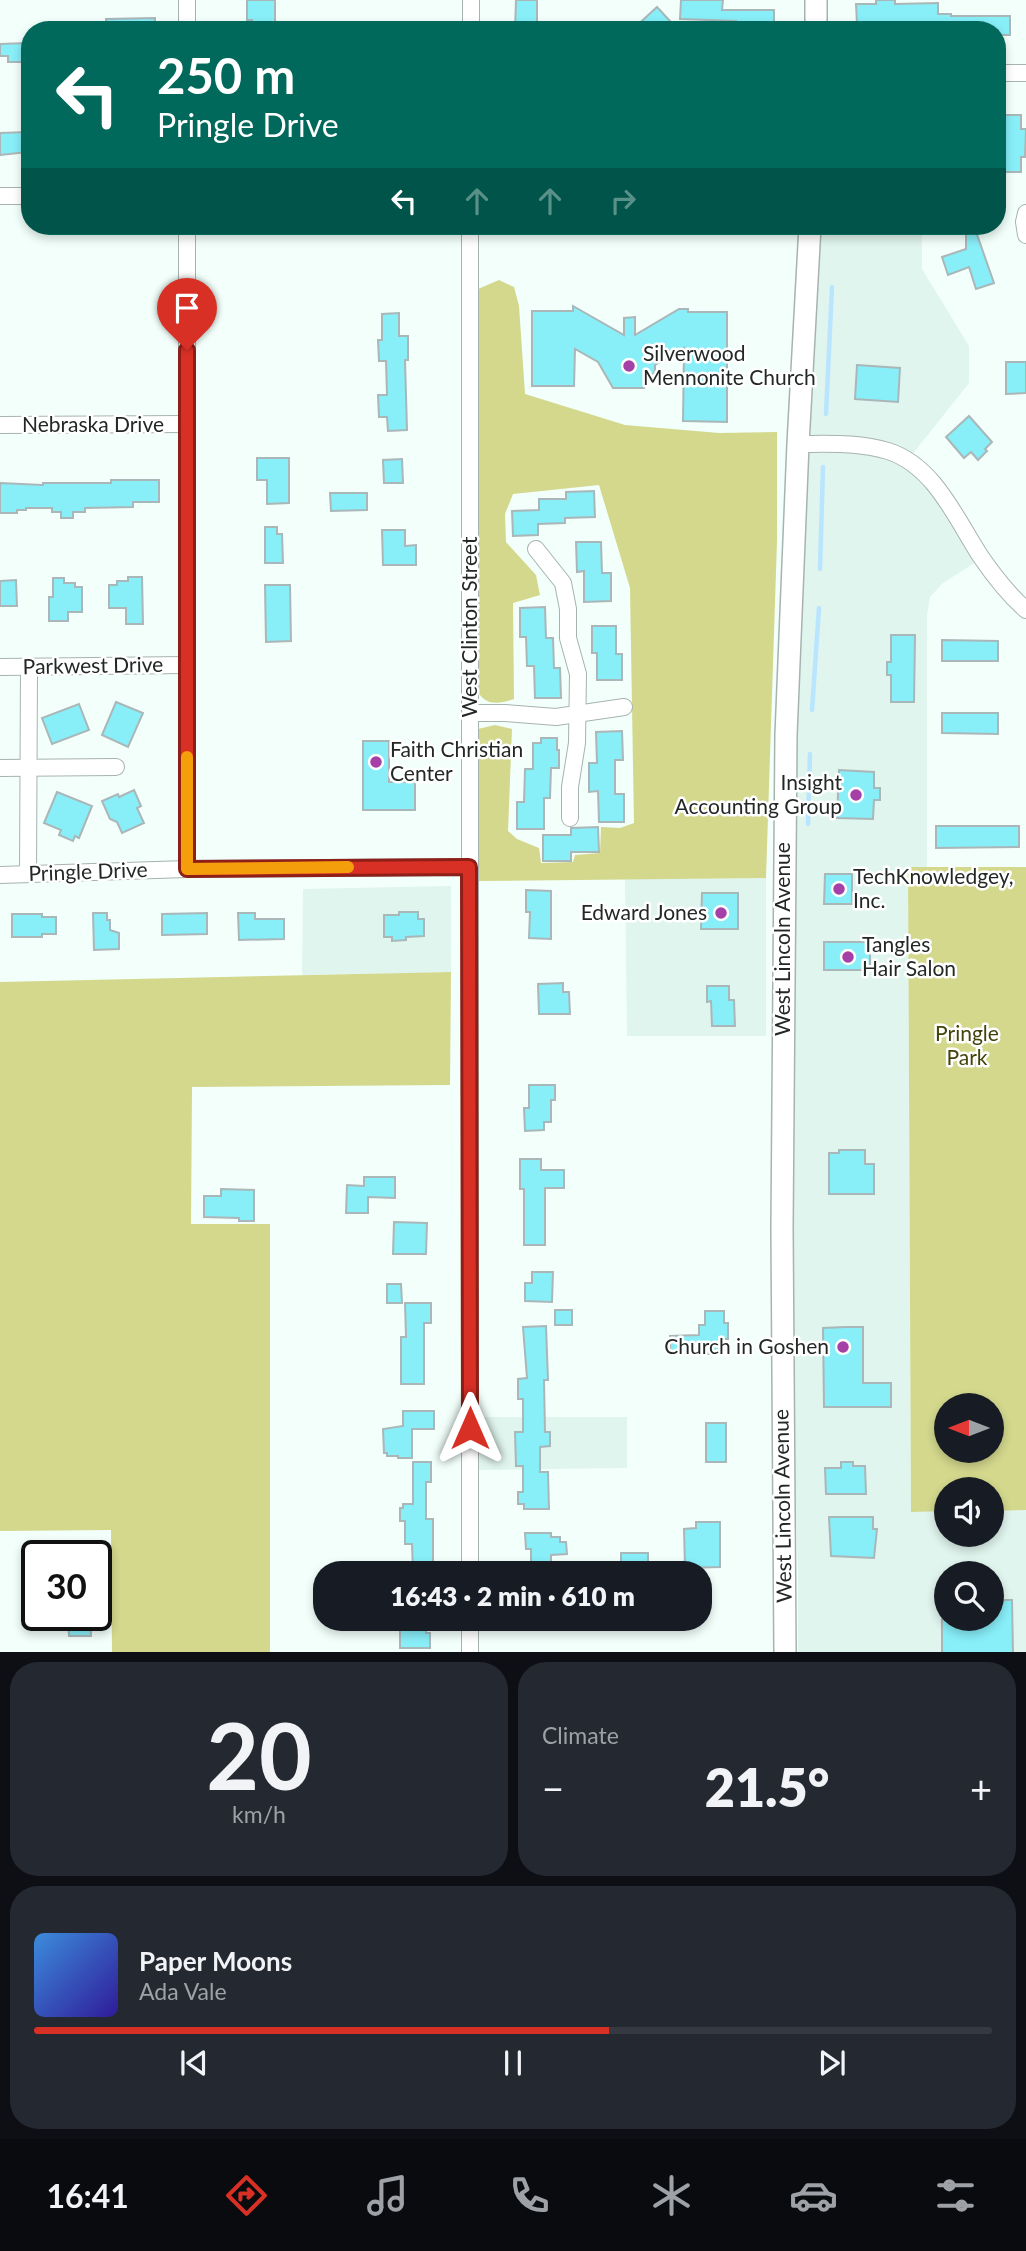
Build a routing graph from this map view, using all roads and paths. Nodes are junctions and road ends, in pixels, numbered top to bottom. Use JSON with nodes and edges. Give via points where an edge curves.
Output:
{"nodes":[{"id":1,"x":187,"y":0,"type":"edge"},
{"id":2,"x":471,"y":0,"type":"edge"},
{"id":3,"x":816,"y":0,"type":"edge"},
{"id":4,"x":187,"y":21,"type":"edge"},
{"id":5,"x":471,"y":21,"type":"edge"},
{"id":6,"x":816,"y":21,"type":"edge"},
{"id":7,"x":1006,"y":73,"type":"edge"},
{"id":8,"x":1026,"y":73,"type":"edge"},
{"id":9,"x":0,"y":196,"type":"edge"},
{"id":10,"x":21,"y":196,"type":"edge"},
{"id":11,"x":1026,"y":213,"type":"edge"},
{"id":12,"x":187,"y":235,"type":"edge"},
{"id":13,"x":471,"y":235,"type":"edge"},
{"id":14,"x":809,"y":235,"type":"edge"},
{"id":15,"x":1026,"y":235,"type":"edge"},
{"id":16,"x":187,"y":424,"type":"junction"},
{"id":17,"x":0,"y":425,"type":"edge"},
{"id":18,"x":797,"y":444,"type":"junction"},
{"id":19,"x":536,"y":549,"type":"dead end"},
{"id":20,"x":1026,"y":610,"type":"edge"},
{"id":21,"x":186,"y":665,"type":"junction"},
{"id":22,"x":0,"y":667,"type":"edge"},
{"id":23,"x":29,"y":667,"type":"junction"},
{"id":24,"x":624,"y":707,"type":"dead end"},
{"id":25,"x":470,"y":713,"type":"junction"},
{"id":26,"x":578,"y":714,"type":"junction"},
{"id":27,"x":116,"y":766,"type":"dead end"},
{"id":28,"x":29,"y":767,"type":"junction"},
{"id":29,"x":0,"y":768,"type":"edge"},
{"id":30,"x":570,"y":818,"type":"dead end"},
{"id":31,"x":469,"y":867,"type":"junction"},
{"id":32,"x":187,"y":869,"type":"junction"},
{"id":33,"x":28,"y":874,"type":"junction"},
{"id":34,"x":0,"y":875,"type":"edge"},
{"id":35,"x":470,"y":1561,"type":"edge"},
{"id":36,"x":470,"y":1631,"type":"edge"},
{"id":37,"x":470,"y":1652,"type":"edge"},
{"id":38,"x":785,"y":1652,"type":"edge"}],
"edges":[{"from":1,"to":4,"type":"street"},
{"from":2,"to":5,"type":"street"},
{"from":3,"to":6,"type":"street"},
{"from":7,"to":8,"type":"street"},
{"from":9,"to":10,"type":"street"},
{"from":11,"to":15,"type":"street"},
{"from":12,"to":16,"type":"street"},
{"from":13,"to":25,"type":"street","name":"West Clinton Street"},
{"from":14,"to":18,"type":"street","name":"West Lincoln Avenue"},
{"from":16,"to":17,"type":"street","name":"Nebraska Drive"},
{"from":16,"to":21,"type":"street"},
{"from":18,"to":20,"type":"street","via":[[879,449],[918,467],[996,577]]},
{"from":18,"to":38,"type":"street","name":"West Lincoln Avenue","via":[[783,900]]},
{"from":19,"to":26,"type":"street","via":[[556,572],[566,594],[568,638],[578,674]]},
{"from":21,"to":23,"type":"street","name":"Parkwest Drive"},
{"from":21,"to":32,"type":"street"},
{"from":22,"to":23,"type":"street","name":"Parkwest Drive"},
{"from":23,"to":28,"type":"street"},
{"from":24,"to":26,"type":"street"},
{"from":25,"to":26,"type":"street","via":[[540,718]]},
{"from":25,"to":31,"type":"street","name":"West Clinton Street"},
{"from":26,"to":30,"type":"street"},
{"from":27,"to":28,"type":"street"},
{"from":28,"to":29,"type":"street"},
{"from":28,"to":33,"type":"street"},
{"from":31,"to":32,"type":"street","name":"Pringle Drive"},
{"from":31,"to":35,"type":"street","name":"West Clinton Street"},
{"from":32,"to":33,"type":"street","name":"Pringle Drive"},
{"from":33,"to":34,"type":"street","name":"Pringle Drive"},
{"from":36,"to":37,"type":"street"}]}
